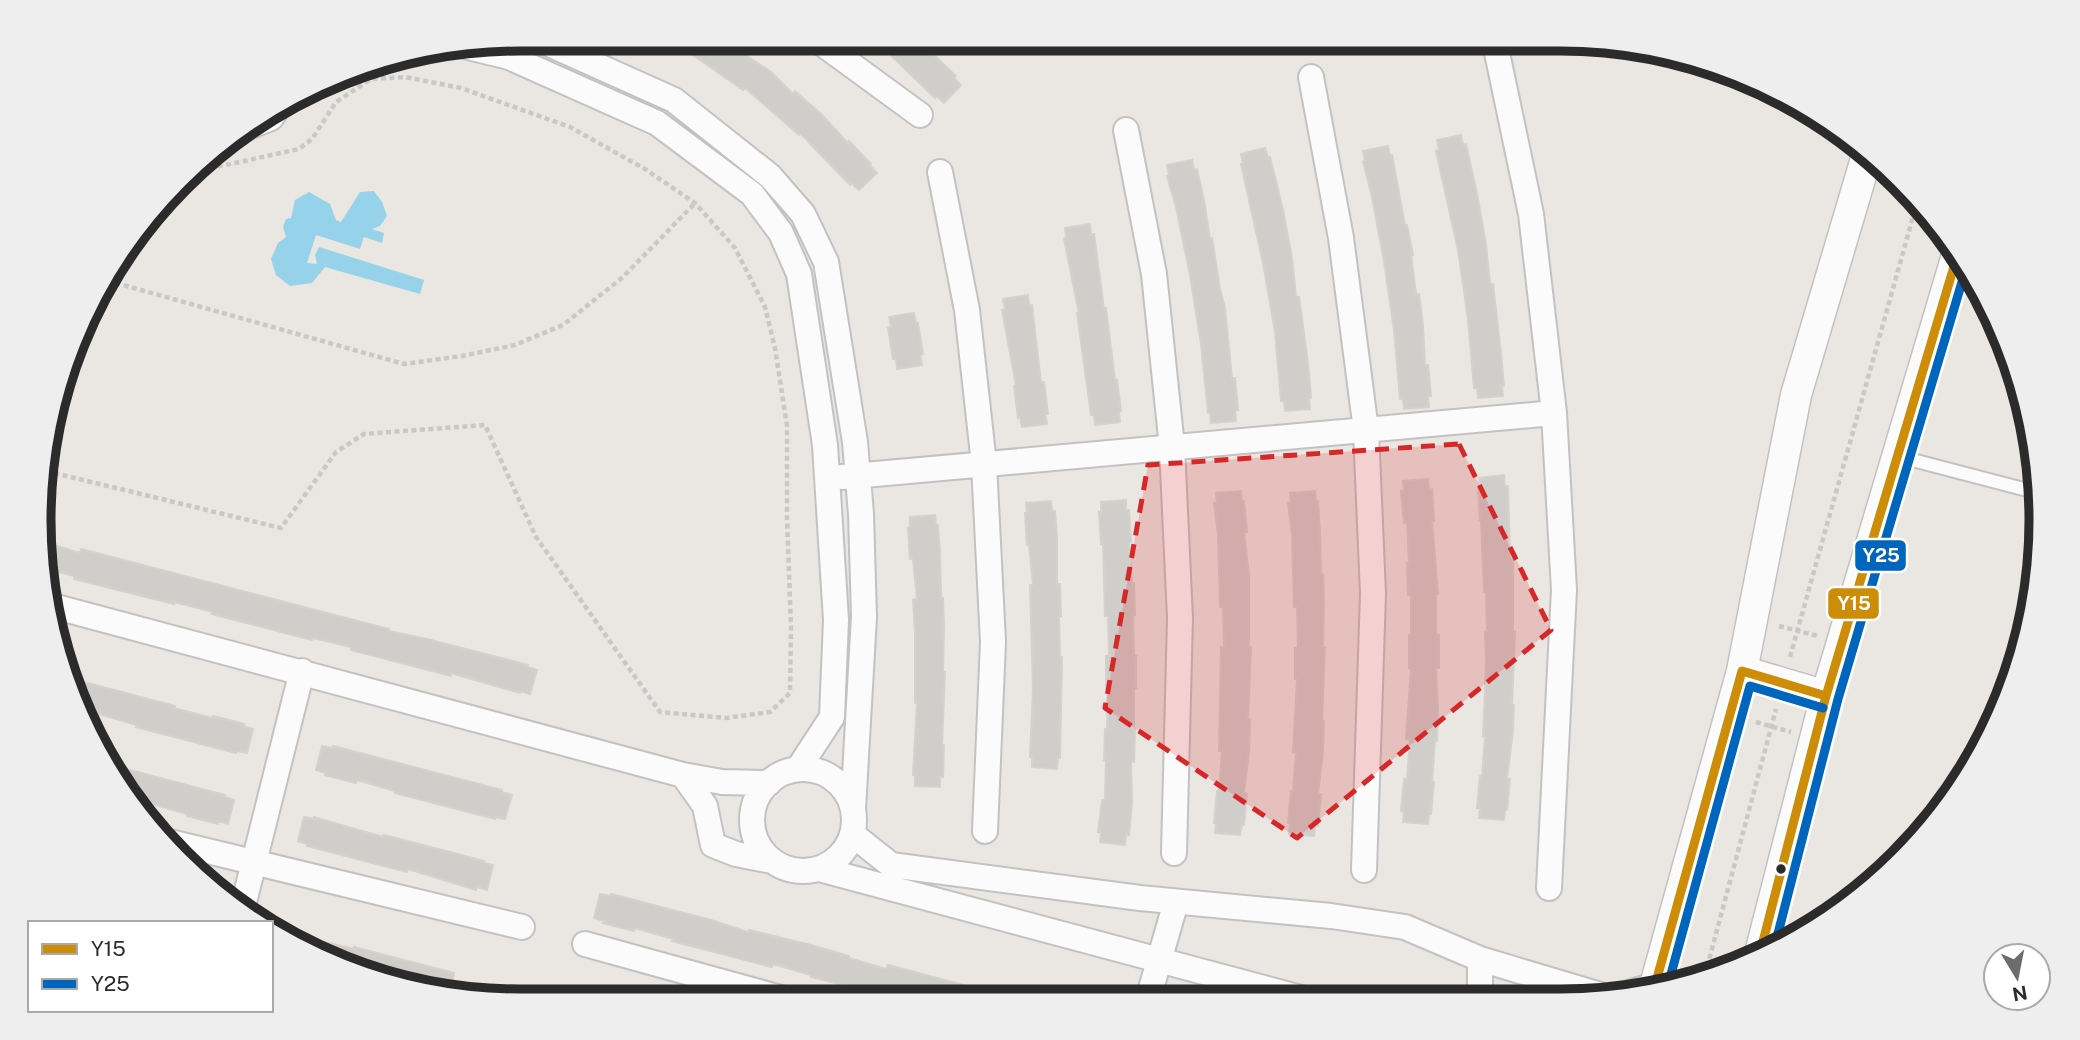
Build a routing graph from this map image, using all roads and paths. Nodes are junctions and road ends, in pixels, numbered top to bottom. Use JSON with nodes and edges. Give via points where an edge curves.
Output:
{"nodes":[{"id":1,"x":567,"y":51,"type":"edge"},
{"id":2,"x":832,"y":51,"type":"edge"},
{"id":3,"x":1497,"y":51,"type":"edge"},
{"id":4,"x":489,"y":52,"type":"edge"},
{"id":5,"x":1311,"y":77,"type":"dead end"},
{"id":6,"x":920,"y":115,"type":"dead end"},
{"id":7,"x":1126,"y":131,"type":"dead end"},
{"id":8,"x":1865,"y":163,"type":"edge"},
{"id":9,"x":212,"y":166,"type":"edge"},
{"id":10,"x":940,"y":172,"type":"dead end"},
{"id":11,"x":695,"y":203,"type":"junction"},
{"id":12,"x":1914,"y":212,"type":"edge"},
{"id":13,"x":1954,"y":265,"type":"edge"},
{"id":14,"x":115,"y":283,"type":"edge"},
{"id":15,"x":1554,"y":413,"type":"junction"},
{"id":16,"x":1366,"y":430,"type":"junction"},
{"id":17,"x":1172,"y":447,"type":"junction"},
{"id":18,"x":1897,"y":456,"type":"junction"},
{"id":19,"x":984,"y":464,"type":"junction"},
{"id":20,"x":54,"y":473,"type":"edge"},
{"id":21,"x":858,"y":475,"type":"junction"},
{"id":22,"x":828,"y":479,"type":"junction"},
{"id":23,"x":2028,"y":490,"type":"edge"},
{"id":24,"x":59,"y":607,"type":"edge"},
{"id":25,"x":1751,"y":618,"type":"junction"},
{"id":26,"x":1797,"y":631,"type":"junction"},
{"id":27,"x":1842,"y":643,"type":"junction"},
{"id":28,"x":302,"y":671,"type":"junction"},
{"id":29,"x":1742,"y":671,"type":"junction"},
{"id":30,"x":1783,"y":683,"type":"junction"},
{"id":31,"x":1826,"y":696,"type":"junction"},
{"id":32,"x":1730,"y":714,"type":"junction"},
{"id":33,"x":1771,"y":726,"type":"junction"},
{"id":34,"x":1815,"y":739,"type":"junction"},
{"id":35,"x":798,"y":769,"type":"junction"},
{"id":36,"x":683,"y":775,"type":"junction"},
{"id":37,"x":769,"y":782,"type":"junction"},
{"id":38,"x":853,"y":810,"type":"junction"},
{"id":39,"x":985,"y":831,"type":"dead end"},
{"id":40,"x":852,"y":834,"type":"junction"},
{"id":41,"x":182,"y":845,"type":"edge"},
{"id":42,"x":1174,"y":853,"type":"dead end"},
{"id":43,"x":772,"y":861,"type":"junction"},
{"id":44,"x":253,"y":864,"type":"junction"},
{"id":45,"x":819,"y":869,"type":"junction"},
{"id":46,"x":1364,"y":870,"type":"dead end"},
{"id":47,"x":1549,"y":888,"type":"dead end"},
{"id":48,"x":244,"y":899,"type":"edge"},
{"id":49,"x":1176,"y":902,"type":"junction"},
{"id":50,"x":522,"y":928,"type":"dead end"},
{"id":51,"x":585,"y":944,"type":"dead end"},
{"id":52,"x":1762,"y":944,"type":"edge"},
{"id":53,"x":1480,"y":959,"type":"junction"},
{"id":54,"x":1158,"y":960,"type":"junction"},
{"id":55,"x":1708,"y":965,"type":"edge"},
{"id":56,"x":1656,"y":979,"type":"edge"},
{"id":57,"x":1576,"y":988,"type":"edge"},
{"id":58,"x":748,"y":989,"type":"edge"},
{"id":59,"x":1151,"y":989,"type":"edge"},
{"id":60,"x":1267,"y":989,"type":"edge"},
{"id":61,"x":1479,"y":989,"type":"edge"}],
"edges":[{"from":1,"to":21,"type":"street","via":[[674,100],[770,176],[803,214],[826,262]]},
{"from":2,"to":6,"type":"street"},
{"from":3,"to":15,"type":"street","via":[[1531,214]]},
{"from":4,"to":22,"type":"street","via":[[657,123],[752,194],[781,233],[799,274]]},
{"from":5,"to":16,"type":"street","via":[[1341,238]]},
{"from":7,"to":17,"type":"street","via":[[1154,274]]},
{"from":8,"to":25,"type":"street","via":[[1796,395]]},
{"from":9,"to":11,"type":"path","via":[[299,149],[312,139],[337,102],[371,79],[405,77],[461,88],[570,127]]},
{"from":10,"to":19,"type":"street","via":[[967,310]]},
{"from":11,"to":14,"type":"path","via":[[622,277],[563,325],[515,345],[462,356],[404,364]]},
{"from":11,"to":20,"type":"path","via":[[735,248],[765,307],[787,426],[790,693],[771,712],[726,718],[660,712],[536,537],[485,425],[364,434],[336,452],[281,528]]},
{"from":12,"to":26,"type":"path"},
{"from":13,"to":18,"type":"street"},
{"from":15,"to":16,"type":"street"},
{"from":15,"to":47,"type":"street","via":[[1564,590]]},
{"from":16,"to":17,"type":"street"},
{"from":16,"to":46,"type":"street","via":[[1373,594]]},
{"from":17,"to":19,"type":"street"},
{"from":17,"to":42,"type":"street","via":[[1180,618]]},
{"from":18,"to":23,"type":"lane"},
{"from":18,"to":27,"type":"street"},
{"from":19,"to":21,"type":"street"},
{"from":19,"to":39,"type":"street","via":[[993,642]]},
{"from":21,"to":22,"type":"street"},
{"from":21,"to":38,"type":"street","via":[[864,617]]},
{"from":22,"to":35,"type":"street","via":[[836,620],[832,717]]},
{"from":24,"to":28,"type":"street"},
{"from":25,"to":26,"type":"path"},
{"from":25,"to":29,"type":"street"},
{"from":26,"to":27,"type":"path"},
{"from":26,"to":30,"type":"path"},
{"from":27,"to":31,"type":"street"},
{"from":28,"to":36,"type":"street"},
{"from":28,"to":44,"type":"street"},
{"from":29,"to":30,"type":"street"},
{"from":29,"to":32,"type":"street"},
{"from":30,"to":31,"type":"street"},
{"from":30,"to":33,"type":"path"},
{"from":31,"to":34,"type":"street"},
{"from":32,"to":33,"type":"path"},
{"from":32,"to":56,"type":"street"},
{"from":33,"to":34,"type":"path"},
{"from":33,"to":55,"type":"path"},
{"from":34,"to":52,"type":"street"},
{"from":35,"to":37,"type":"street"},
{"from":35,"to":38,"type":"street","via":[[822,773],[842,787]]},
{"from":36,"to":37,"type":"street","via":[[722,782]]},
{"from":36,"to":43,"type":"street","via":[[705,806],[713,845]]},
{"from":37,"to":43,"type":"street","via":[[758,795],[751,819],[756,843]]},
{"from":38,"to":40,"type":"street"},
{"from":40,"to":45,"type":"street","via":[[840,855]]},
{"from":40,"to":49,"type":"street","via":[[891,865]]},
{"from":41,"to":44,"type":"street"},
{"from":43,"to":45,"type":"street","via":[[794,871]]},
{"from":44,"to":48,"type":"street"},
{"from":44,"to":50,"type":"street"},
{"from":45,"to":54,"type":"street"},
{"from":49,"to":53,"type":"street","via":[[1331,916],[1405,928]]},
{"from":49,"to":54,"type":"street"},
{"from":51,"to":58,"type":"street"},
{"from":53,"to":57,"type":"street"},
{"from":53,"to":61,"type":"street"},
{"from":54,"to":59,"type":"street"},
{"from":54,"to":60,"type":"street"}]}
